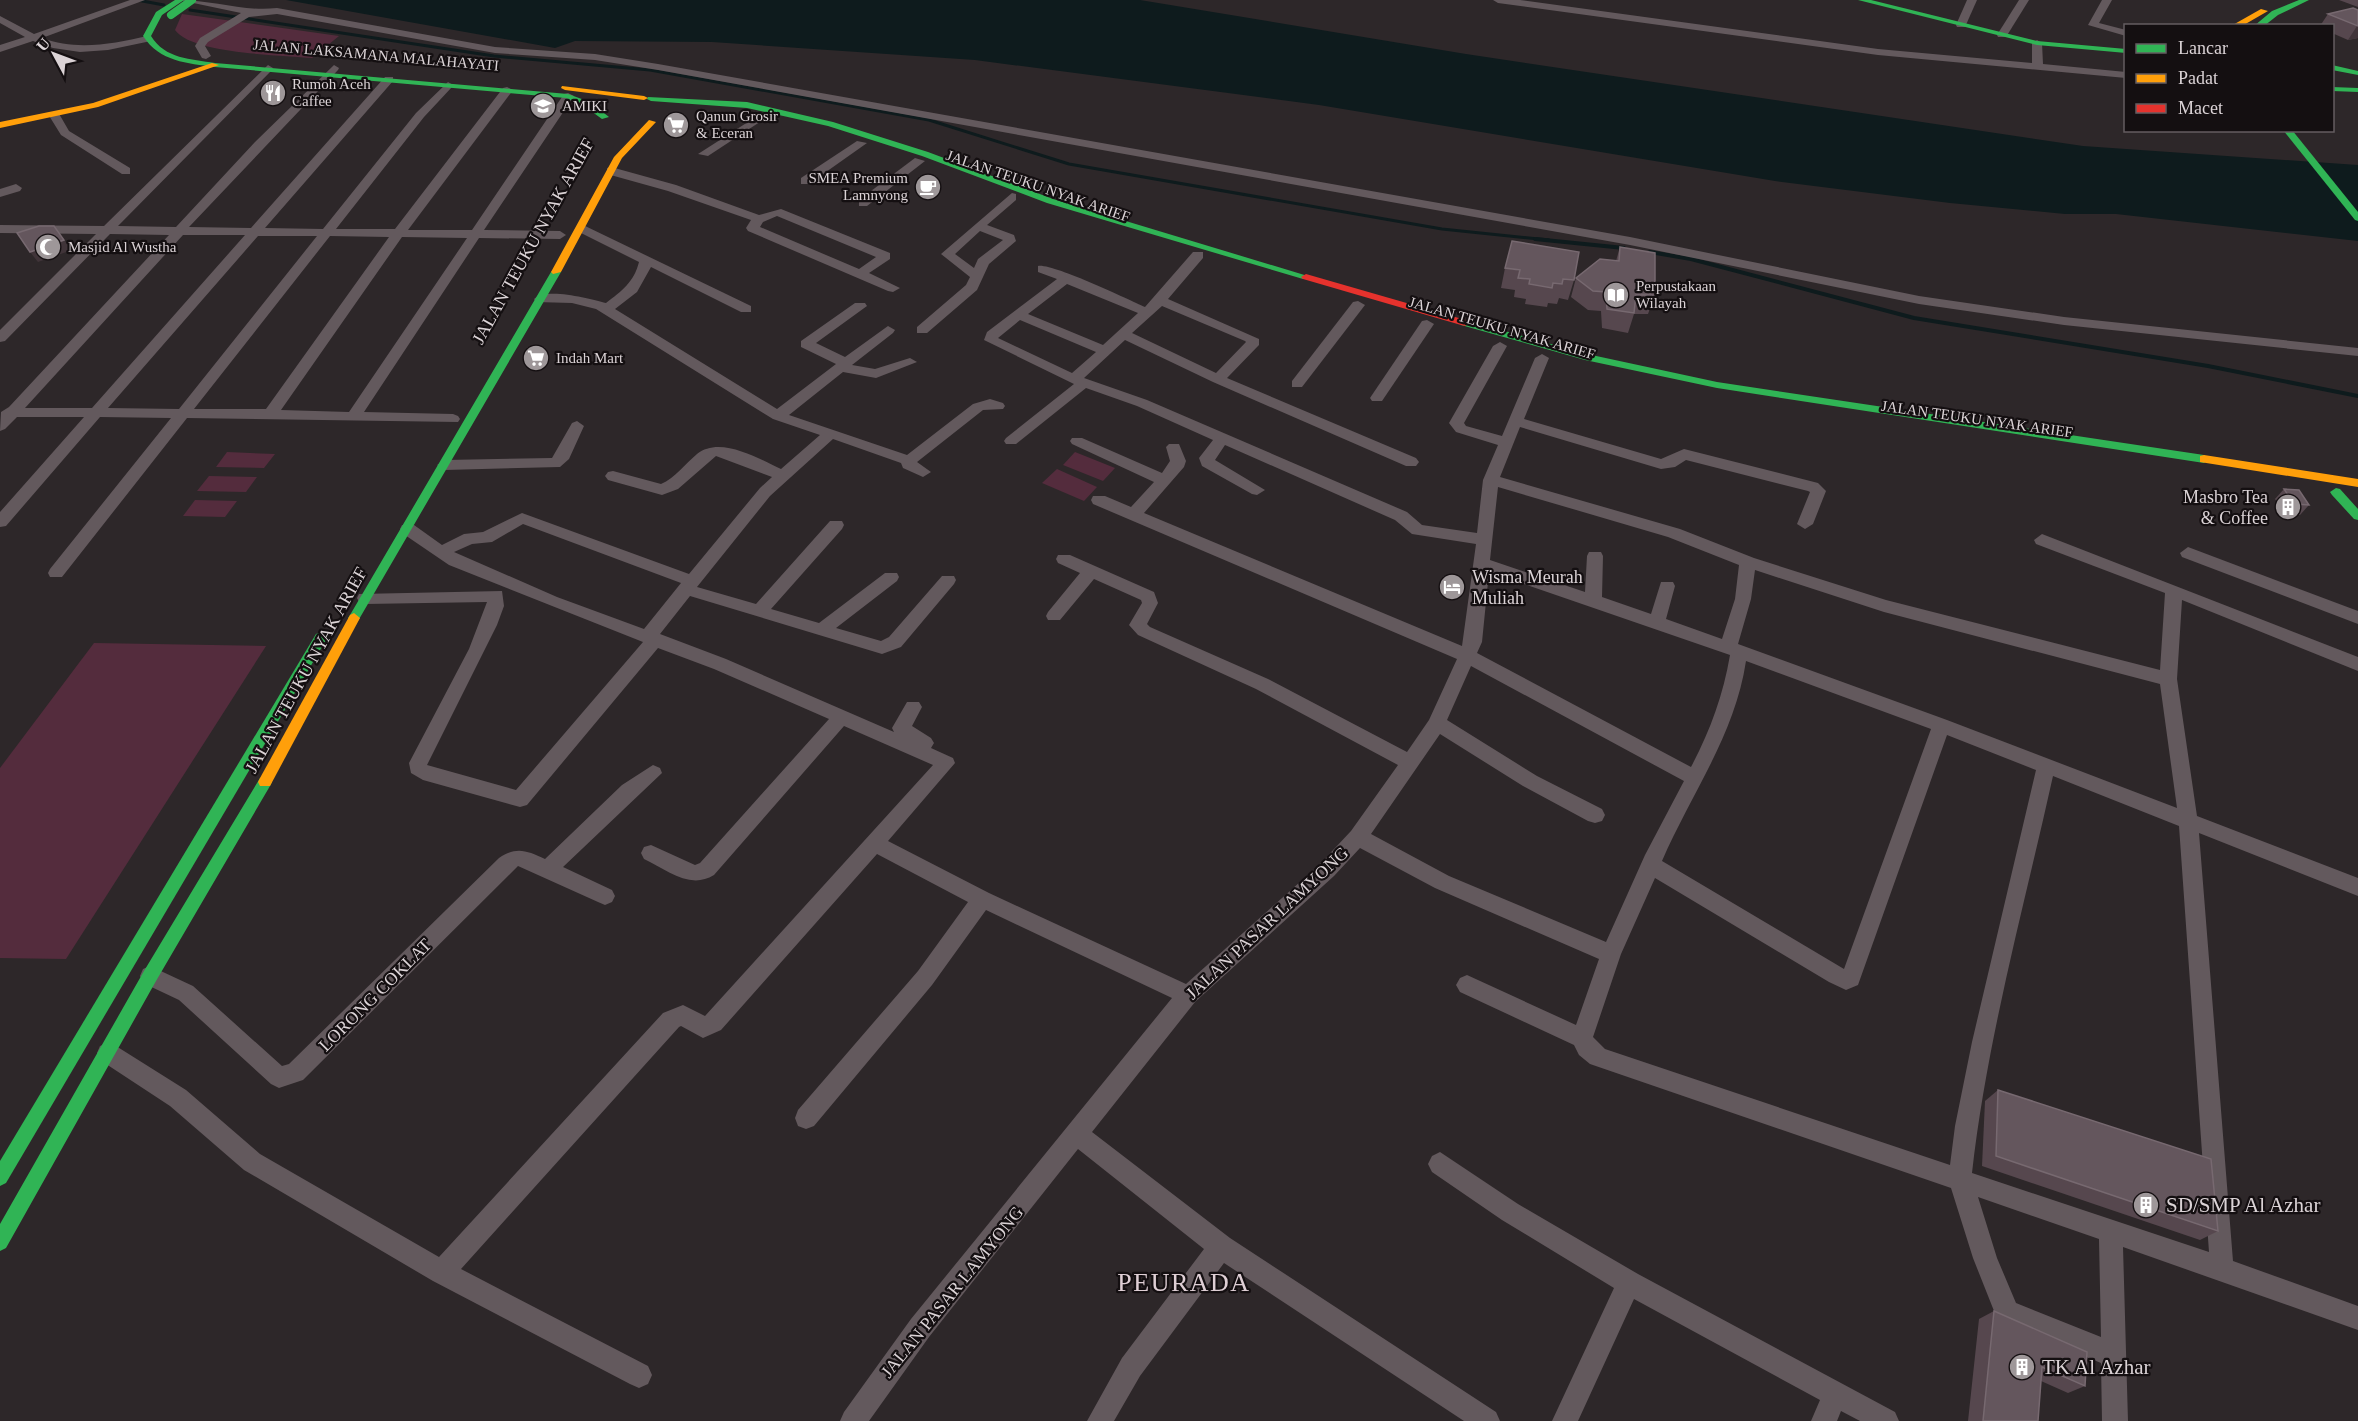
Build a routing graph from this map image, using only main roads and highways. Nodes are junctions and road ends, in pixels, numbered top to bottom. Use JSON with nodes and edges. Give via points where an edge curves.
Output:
{"nodes":[{"id":1,"x":182,"y":0,"type":"edge"},
{"id":2,"x":192,"y":0,"type":"edge"},
{"id":3,"x":1862,"y":0,"type":"edge"},
{"id":4,"x":2287,"y":0,"type":"edge"},
{"id":5,"x":2305,"y":0,"type":"edge"},
{"id":6,"x":1893,"y":4,"type":"edge"},
{"id":7,"x":165,"y":15,"type":"junction"},
{"id":8,"x":2260,"y":21,"type":"edge"},
{"id":9,"x":2245,"y":24,"type":"edge"},
{"id":10,"x":2124,"y":53,"type":"edge"},
{"id":11,"x":210,"y":60,"type":"junction"},
{"id":12,"x":2334,"y":70,"type":"edge"},
{"id":13,"x":331,"y":71,"type":"junction"},
{"id":14,"x":2358,"y":76,"type":"edge"},
{"id":15,"x":2334,"y":89,"type":"edge"},
{"id":16,"x":2358,"y":90,"type":"edge"},
{"id":17,"x":647,"y":98,"type":"junction"},
{"id":18,"x":664,"y":118,"type":"junction"},
{"id":19,"x":0,"y":125,"type":"edge"},
{"id":20,"x":615,"y":125,"type":"junction"},
{"id":21,"x":2289,"y":132,"type":"edge"},
{"id":22,"x":609,"y":145,"type":"dead end"},
{"id":23,"x":2358,"y":218,"type":"edge"},
{"id":24,"x":1092,"y":219,"type":"junction"},
{"id":25,"x":549,"y":254,"type":"dead end"},
{"id":26,"x":456,"y":414,"type":"road end"},
{"id":27,"x":2002,"y":434,"type":"junction"},
{"id":28,"x":443,"y":436,"type":"dead end"},
{"id":29,"x":2358,"y":483,"type":"edge"},
{"id":30,"x":2336,"y":492,"type":"junction"},
{"id":31,"x":2358,"y":494,"type":"edge"},
{"id":32,"x":2358,"y":516,"type":"edge"},
{"id":33,"x":329,"y":625,"type":"dead end"},
{"id":34,"x":0,"y":1177,"type":"edge"},
{"id":35,"x":0,"y":1242,"type":"edge"}],
"edges":[{"from":1,"to":7,"type":"main road"},
{"from":2,"to":7,"type":"main road","bridge":true},
{"from":3,"to":6,"type":"main road"},
{"from":4,"to":8,"type":"main road"},
{"from":5,"to":8,"type":"main road"},
{"from":6,"to":10,"type":"main road","via":[[2037,45]]},
{"from":7,"to":11,"type":"main road","name":"JALAN LAKSAMANA MALAHAYATI","via":[[164,42]]},
{"from":7,"to":11,"type":"main road","name":"JALAN LAKSAMANA MALAHAYATI","via":[[148,31],[150,45],[164,54]]},
{"from":8,"to":9,"type":"main road"},
{"from":11,"to":13,"type":"main road","name":"JALAN LAKSAMANA MALAHAYATI"},
{"from":11,"to":13,"type":"main road","name":"JALAN LAKSAMANA MALAHAYATI"},
{"from":11,"to":19,"type":"main road","via":[[134,94]]},
{"from":12,"to":14,"type":"main road"},
{"from":13,"to":17,"type":"main road","name":"JALAN LAKSAMANA MALAHAYATI"},
{"from":13,"to":20,"type":"main road","name":"JALAN LAKSAMANA MALAHAYATI","via":[[568,96],[587,104]]},
{"from":15,"to":16,"type":"main road"},
{"from":17,"to":18,"type":"main road","via":[[666,107]]},
{"from":17,"to":20,"type":"main road","via":[[609,109]]},
{"from":17,"to":24,"type":"main road","name":"JALAN TEUKU NYAK ARIEF","via":[[730,102],[800,116],[880,138]]},
{"from":18,"to":20,"type":"main road"},
{"from":18,"to":24,"type":"main road","name":"JALAN TEUKU NYAK ARIEF","via":[[709,110],[762,116],[861,142],[1012,197]]},
{"from":18,"to":35,"type":"main road","name":"JALAN TEUKU NYAK ARIEF","via":[[628,144],[611,171]]},
{"from":21,"to":23,"type":"main road"},
{"from":22,"to":25,"type":"main road","name":"JALAN TEUKU NYAK ARIEF"},
{"from":24,"to":27,"type":"main road","name":"JALAN TEUKU NYAK ARIEF","via":[[1607,363]]},
{"from":24,"to":27,"type":"main road","name":"JALAN TEUKU NYAK ARIEF","via":[[1358,305],[1613,375],[1720,395]]},
{"from":26,"to":28,"type":"main road"},
{"from":27,"to":29,"type":"main road","name":"JALAN TEUKU NYAK ARIEF"},
{"from":27,"to":30,"type":"main road","name":"JALAN TEUKU NYAK ARIEF"},
{"from":30,"to":31,"type":"main road","name":"JALAN TEUKU NYAK ARIEF"},
{"from":30,"to":32,"type":"main road"},
{"from":33,"to":34,"type":"main road","name":"JALAN TEUKU NYAK ARIEF"}]}
